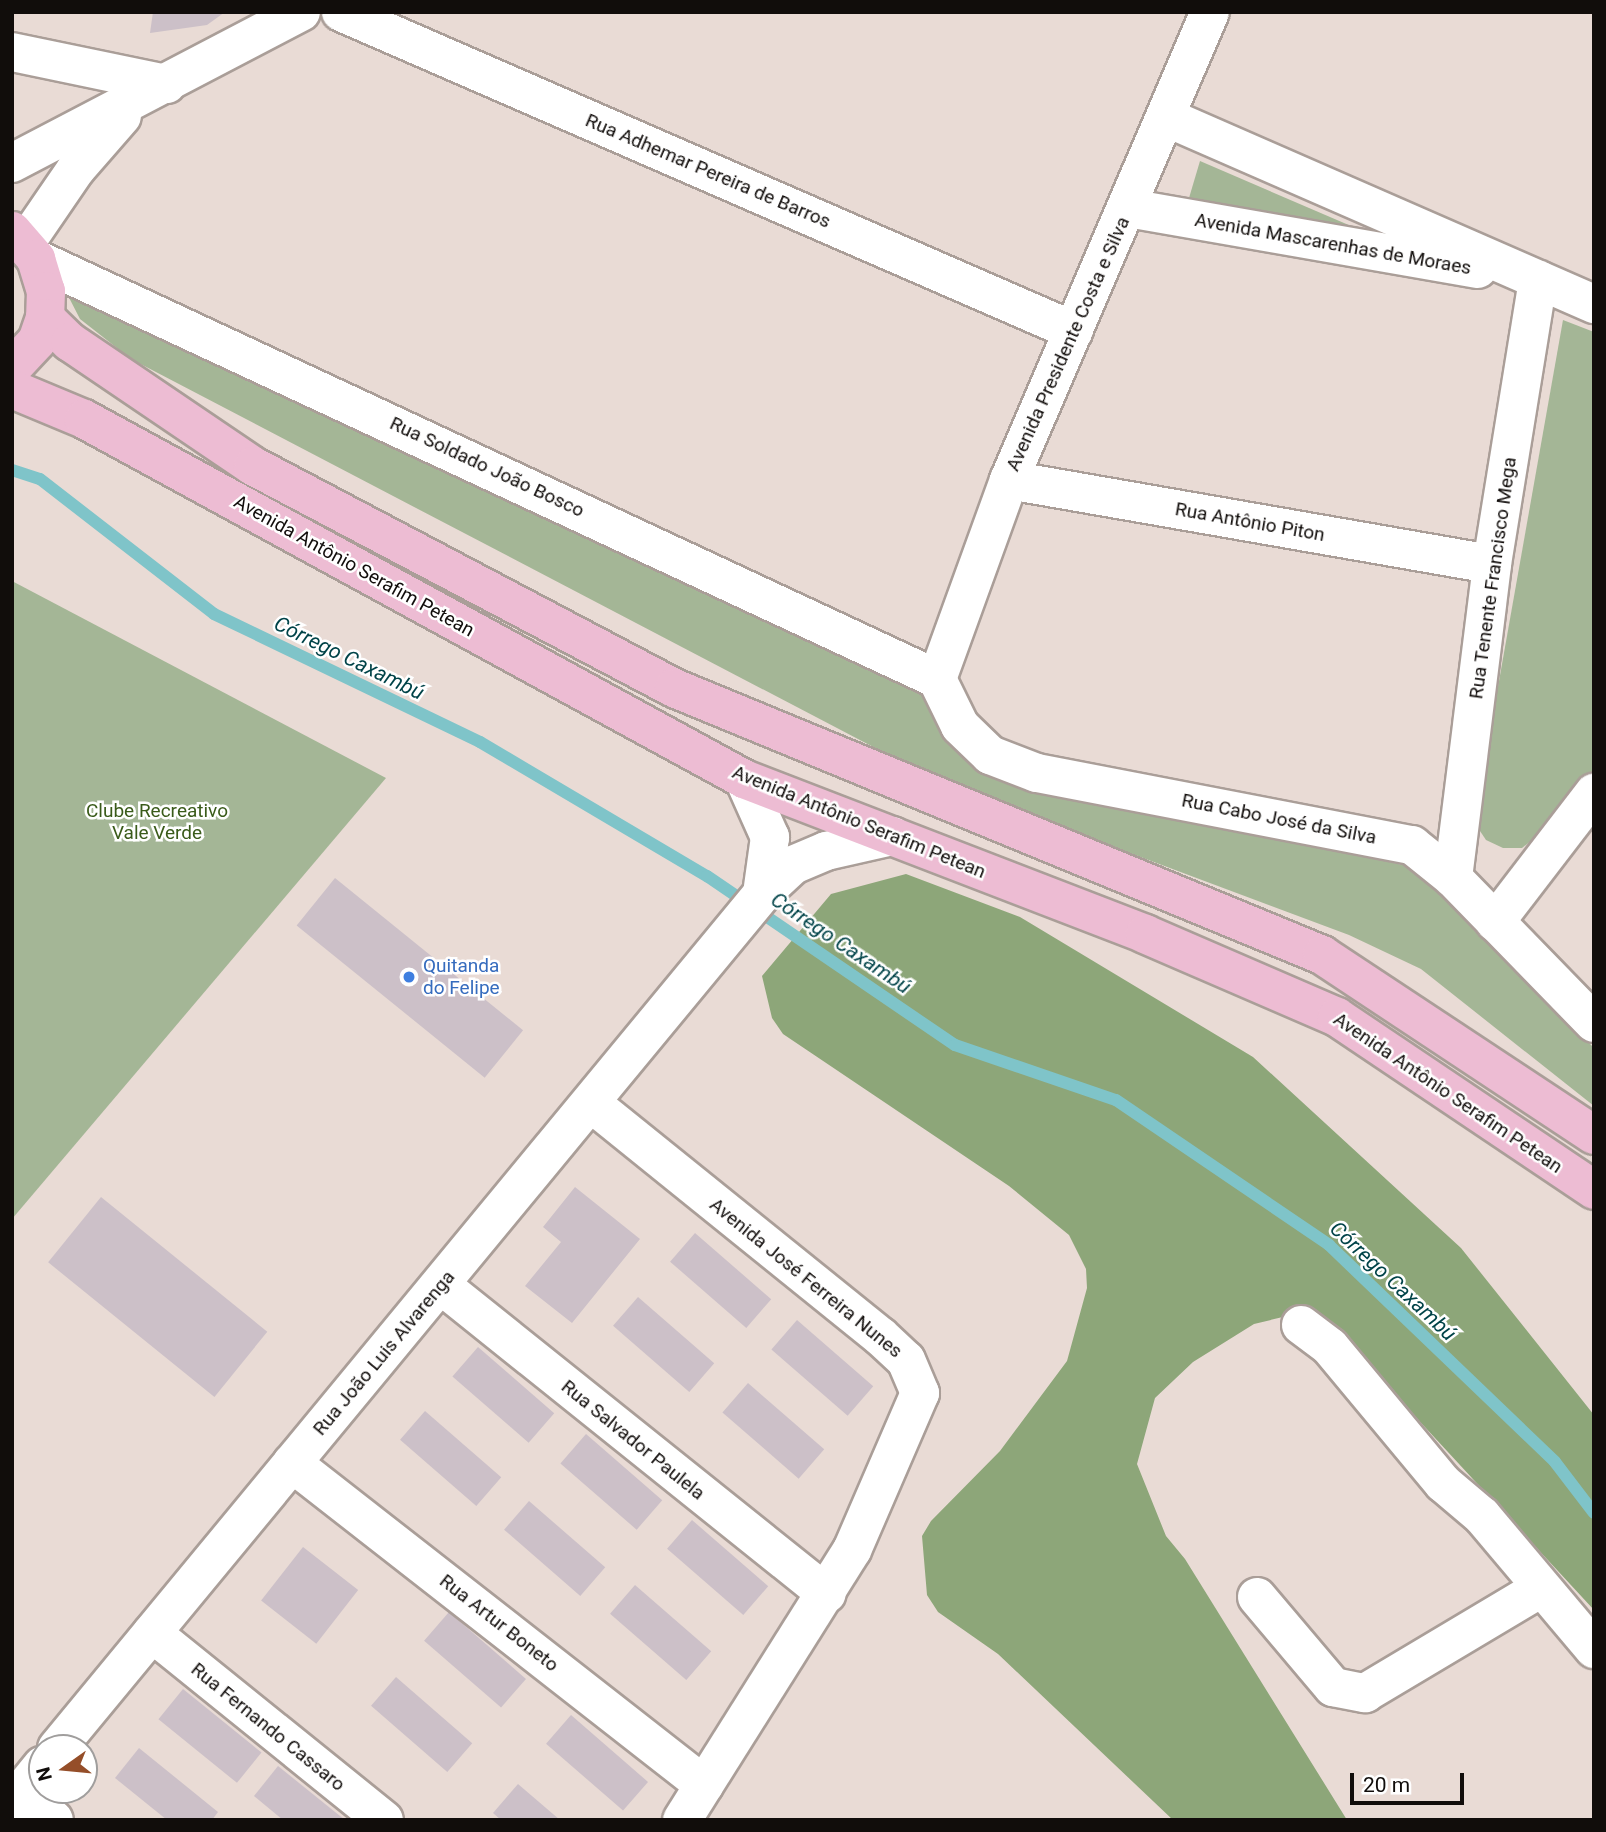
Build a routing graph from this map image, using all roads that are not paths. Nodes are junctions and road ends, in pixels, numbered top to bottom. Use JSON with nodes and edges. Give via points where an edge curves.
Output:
{"nodes":[{"id":1,"x":301,"y":12,"type":"edge"},
{"id":2,"x":341,"y":12,"type":"edge"},
{"id":3,"x":1210,"y":12,"type":"edge"},
{"id":4,"x":12,"y":52,"type":"edge"},
{"id":5,"x":167,"y":84,"type":"junction"},
{"id":6,"x":132,"y":104,"type":"junction"},
{"id":7,"x":1168,"y":118,"type":"junction"},
{"id":8,"x":12,"y":162,"type":"edge"},
{"id":9,"x":1128,"y":208,"type":"junction"},
{"id":10,"x":25,"y":244,"type":"edge"},
{"id":11,"x":1538,"y":280,"type":"junction"},
{"id":12,"x":1594,"y":304,"type":"edge"},
{"id":13,"x":45,"y":318,"type":"junction"},
{"id":14,"x":1074,"y":331,"type":"junction"},
{"id":15,"x":12,"y":368,"type":"edge"},
{"id":16,"x":12,"y":389,"type":"edge"},
{"id":17,"x":1009,"y":480,"type":"junction"},
{"id":18,"x":1492,"y":564,"type":"junction"},
{"id":19,"x":937,"y":679,"type":"junction"},
{"id":20,"x":744,"y":779,"type":"junction"},
{"id":21,"x":1594,"y":793,"type":"edge"},
{"id":22,"x":892,"y":836,"type":"junction"},
{"id":23,"x":1454,"y":878,"type":"junction"},
{"id":24,"x":759,"y":897,"type":"junction"},
{"id":25,"x":1495,"y":922,"type":"junction"},
{"id":26,"x":1594,"y":1023,"type":"edge"},
{"id":27,"x":592,"y":1103,"type":"junction"},
{"id":28,"x":1594,"y":1135,"type":"edge"},
{"id":29,"x":1594,"y":1190,"type":"edge"},
{"id":30,"x":440,"y":1285,"type":"junction"},
{"id":31,"x":1301,"y":1325,"type":"dead end"},
{"id":32,"x":292,"y":1463,"type":"junction"},
{"id":33,"x":1541,"y":1588,"type":"junction"},
{"id":34,"x":827,"y":1594,"type":"junction"},
{"id":35,"x":1257,"y":1597,"type":"dead end"},
{"id":36,"x":152,"y":1633,"type":"junction"},
{"id":37,"x":1594,"y":1649,"type":"edge"},
{"id":38,"x":69,"y":1734,"type":"edge"},
{"id":39,"x":705,"y":1785,"type":"junction"},
{"id":40,"x":25,"y":1787,"type":"edge"},
{"id":41,"x":54,"y":1820,"type":"edge"},
{"id":42,"x":384,"y":1820,"type":"edge"},
{"id":43,"x":682,"y":1820,"type":"edge"}],
"edges":[{"from":1,"to":5,"type":"street"},
{"from":2,"to":14,"type":"street","name":"Rua Adhemar Pereira de Barros"},
{"from":3,"to":7,"type":"street","name":"Avenida Presidente Costa e Silva"},
{"from":4,"to":5,"type":"street"},
{"from":5,"to":6,"type":"street"},
{"from":6,"to":8,"type":"street"},
{"from":6,"to":10,"type":"street","via":[[76,169]]},
{"from":7,"to":9,"type":"street","name":"Avenida Presidente Costa e Silva"},
{"from":7,"to":11,"type":"street","name":"Avenida Mascarenhas de Moraes"},
{"from":9,"to":11,"type":"street","name":"Avenida Mascarenhas de Moraes"},
{"from":9,"to":14,"type":"street","name":"Avenida Presidente Costa e Silva"},
{"from":10,"to":13,"type":"main road","via":[[46,291]]},
{"from":10,"to":19,"type":"street","name":"Rua Soldado João Bosco"},
{"from":11,"to":12,"type":"street","name":"Avenida Mascarenhas de Moraes"},
{"from":11,"to":18,"type":"street","name":"Rua Tenente Francisco Mega"},
{"from":13,"to":15,"type":"main road","via":[[37,341]]},
{"from":13,"to":28,"type":"main road","name":"Avenida Antônio Serafim Petean","via":[[70,342],[289,485],[674,688],[1322,955]]},
{"from":14,"to":17,"type":"street","name":"Avenida Presidente Costa e Silva"},
{"from":16,"to":20,"type":"main road","name":"Avenida Antônio Serafim Petean","via":[[84,419]]},
{"from":17,"to":18,"type":"street","name":"Rua Antônio Piton"},
{"from":17,"to":19,"type":"street","name":"Avenida Presidente Costa e Silva"},
{"from":18,"to":23,"type":"street","name":"Rua Tenente Francisco Mega"},
{"from":19,"to":23,"type":"street","name":"Rua Cabo José da Silva","via":[[960,726],[990,755],[1037,773],[1412,845]]},
{"from":20,"to":22,"type":"main road","name":"Avenida Antônio Serafim Petean"},
{"from":20,"to":24,"type":"street","via":[[770,837]]},
{"from":21,"to":25,"type":"street"},
{"from":22,"to":24,"type":"street","name":"Rua João Luis Alvarenga","via":[[827,851],[793,865]]},
{"from":22,"to":29,"type":"main road","name":"Avenida Antônio Serafim Petean","via":[[1145,934],[1337,1017]]},
{"from":23,"to":25,"type":"street","name":"Rua Cabo José da Silva"},
{"from":24,"to":27,"type":"street","name":"Rua João Luis Alvarenga"},
{"from":25,"to":26,"type":"street","name":"Rua Cabo José da Silva"},
{"from":27,"to":30,"type":"street","name":"Rua João Luis Alvarenga"},
{"from":27,"to":34,"type":"street","name":"Avenida José Ferreira Nunes","via":[[906,1360],[920,1393],[852,1550]]},
{"from":30,"to":32,"type":"street","name":"Rua João Luis Alvarenga"},
{"from":30,"to":34,"type":"street","name":"Rua Salvador Paulela"},
{"from":31,"to":33,"type":"street","via":[[1330,1347],[1443,1483],[1482,1516]]},
{"from":32,"to":36,"type":"street","name":"Rua João Luis Alvarenga"},
{"from":32,"to":39,"type":"street","name":"Rua Artur Boneto"},
{"from":33,"to":35,"type":"street","via":[[1365,1693],[1333,1687]]},
{"from":33,"to":37,"type":"street"},
{"from":34,"to":39,"type":"street","name":"Avenida José Ferreira Nunes"},
{"from":36,"to":38,"type":"street","name":"Rua João Luis Alvarenga"},
{"from":36,"to":42,"type":"street","name":"Rua Fernando Cassaro"},
{"from":39,"to":43,"type":"street","name":"Avenida José Ferreira Nunes"},
{"from":40,"to":41,"type":"street"}]}
